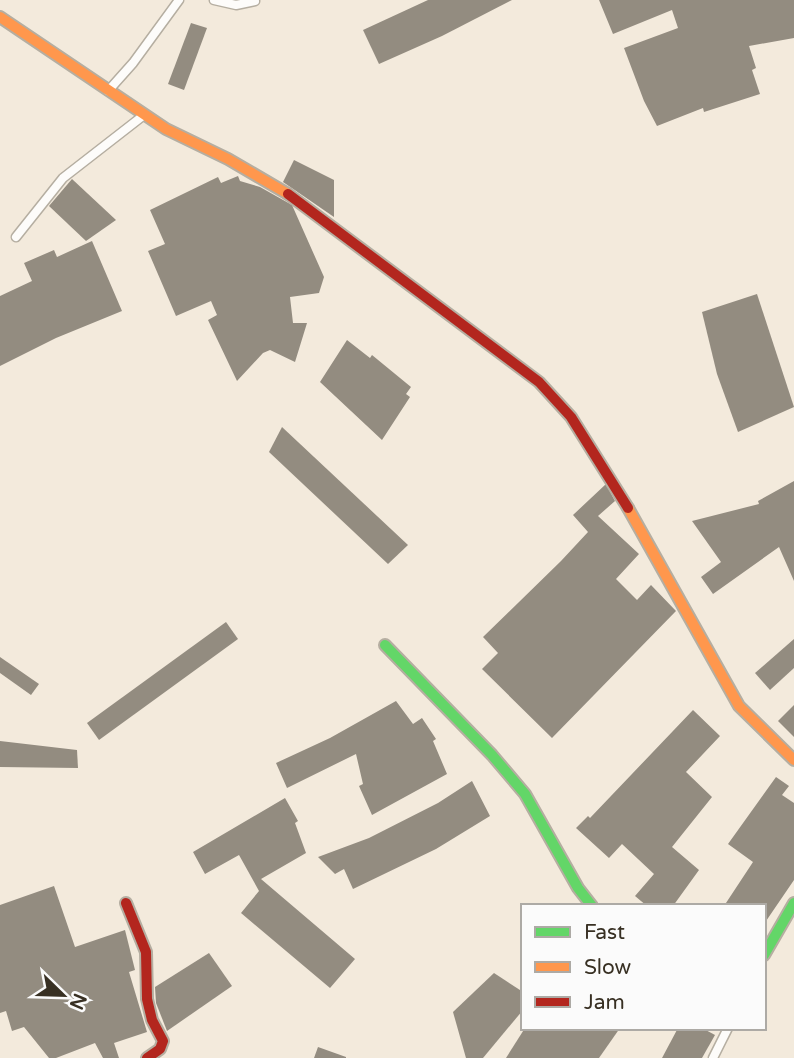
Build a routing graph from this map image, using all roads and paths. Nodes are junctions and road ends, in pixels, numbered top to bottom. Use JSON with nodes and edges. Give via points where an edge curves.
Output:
{"nodes":[{"id":1,"x":179,"y":0,"type":"edge"},
{"id":2,"x":214,"y":0,"type":"edge"},
{"id":3,"x":255,"y":1,"type":"edge"},
{"id":4,"x":0,"y":17,"type":"edge"},
{"id":5,"x":108,"y":91,"type":"junction"},
{"id":6,"x":145,"y":115,"type":"junction"},
{"id":7,"x":16,"y":237,"type":"dead end"},
{"id":8,"x":385,"y":645,"type":"dead end"},
{"id":9,"x":794,"y":760,"type":"edge"},
{"id":10,"x":125,"y":903,"type":"dead end"},
{"id":11,"x":794,"y":903,"type":"edge"},
{"id":12,"x":590,"y":904,"type":"edge"},
{"id":13,"x":766,"y":952,"type":"edge"},
{"id":14,"x":727,"y":1030,"type":"edge"},
{"id":15,"x":147,"y":1058,"type":"edge"},
{"id":16,"x":713,"y":1058,"type":"edge"}],
"edges":[{"from":1,"to":5,"type":"street"},
{"from":2,"to":3,"type":"street","via":[[236,5]]},
{"from":4,"to":5,"type":"street"},
{"from":5,"to":6,"type":"street"},
{"from":6,"to":7,"type":"street","via":[[63,178]]},
{"from":6,"to":9,"type":"street","via":[[298,199],[539,382],[571,417],[611,478],[739,706]]},
{"from":8,"to":12,"type":"street","via":[[525,794]]},
{"from":10,"to":15,"type":"street","via":[[146,952],[149,1010],[163,1041]]},
{"from":11,"to":13,"type":"street"},
{"from":14,"to":16,"type":"street"}]}
